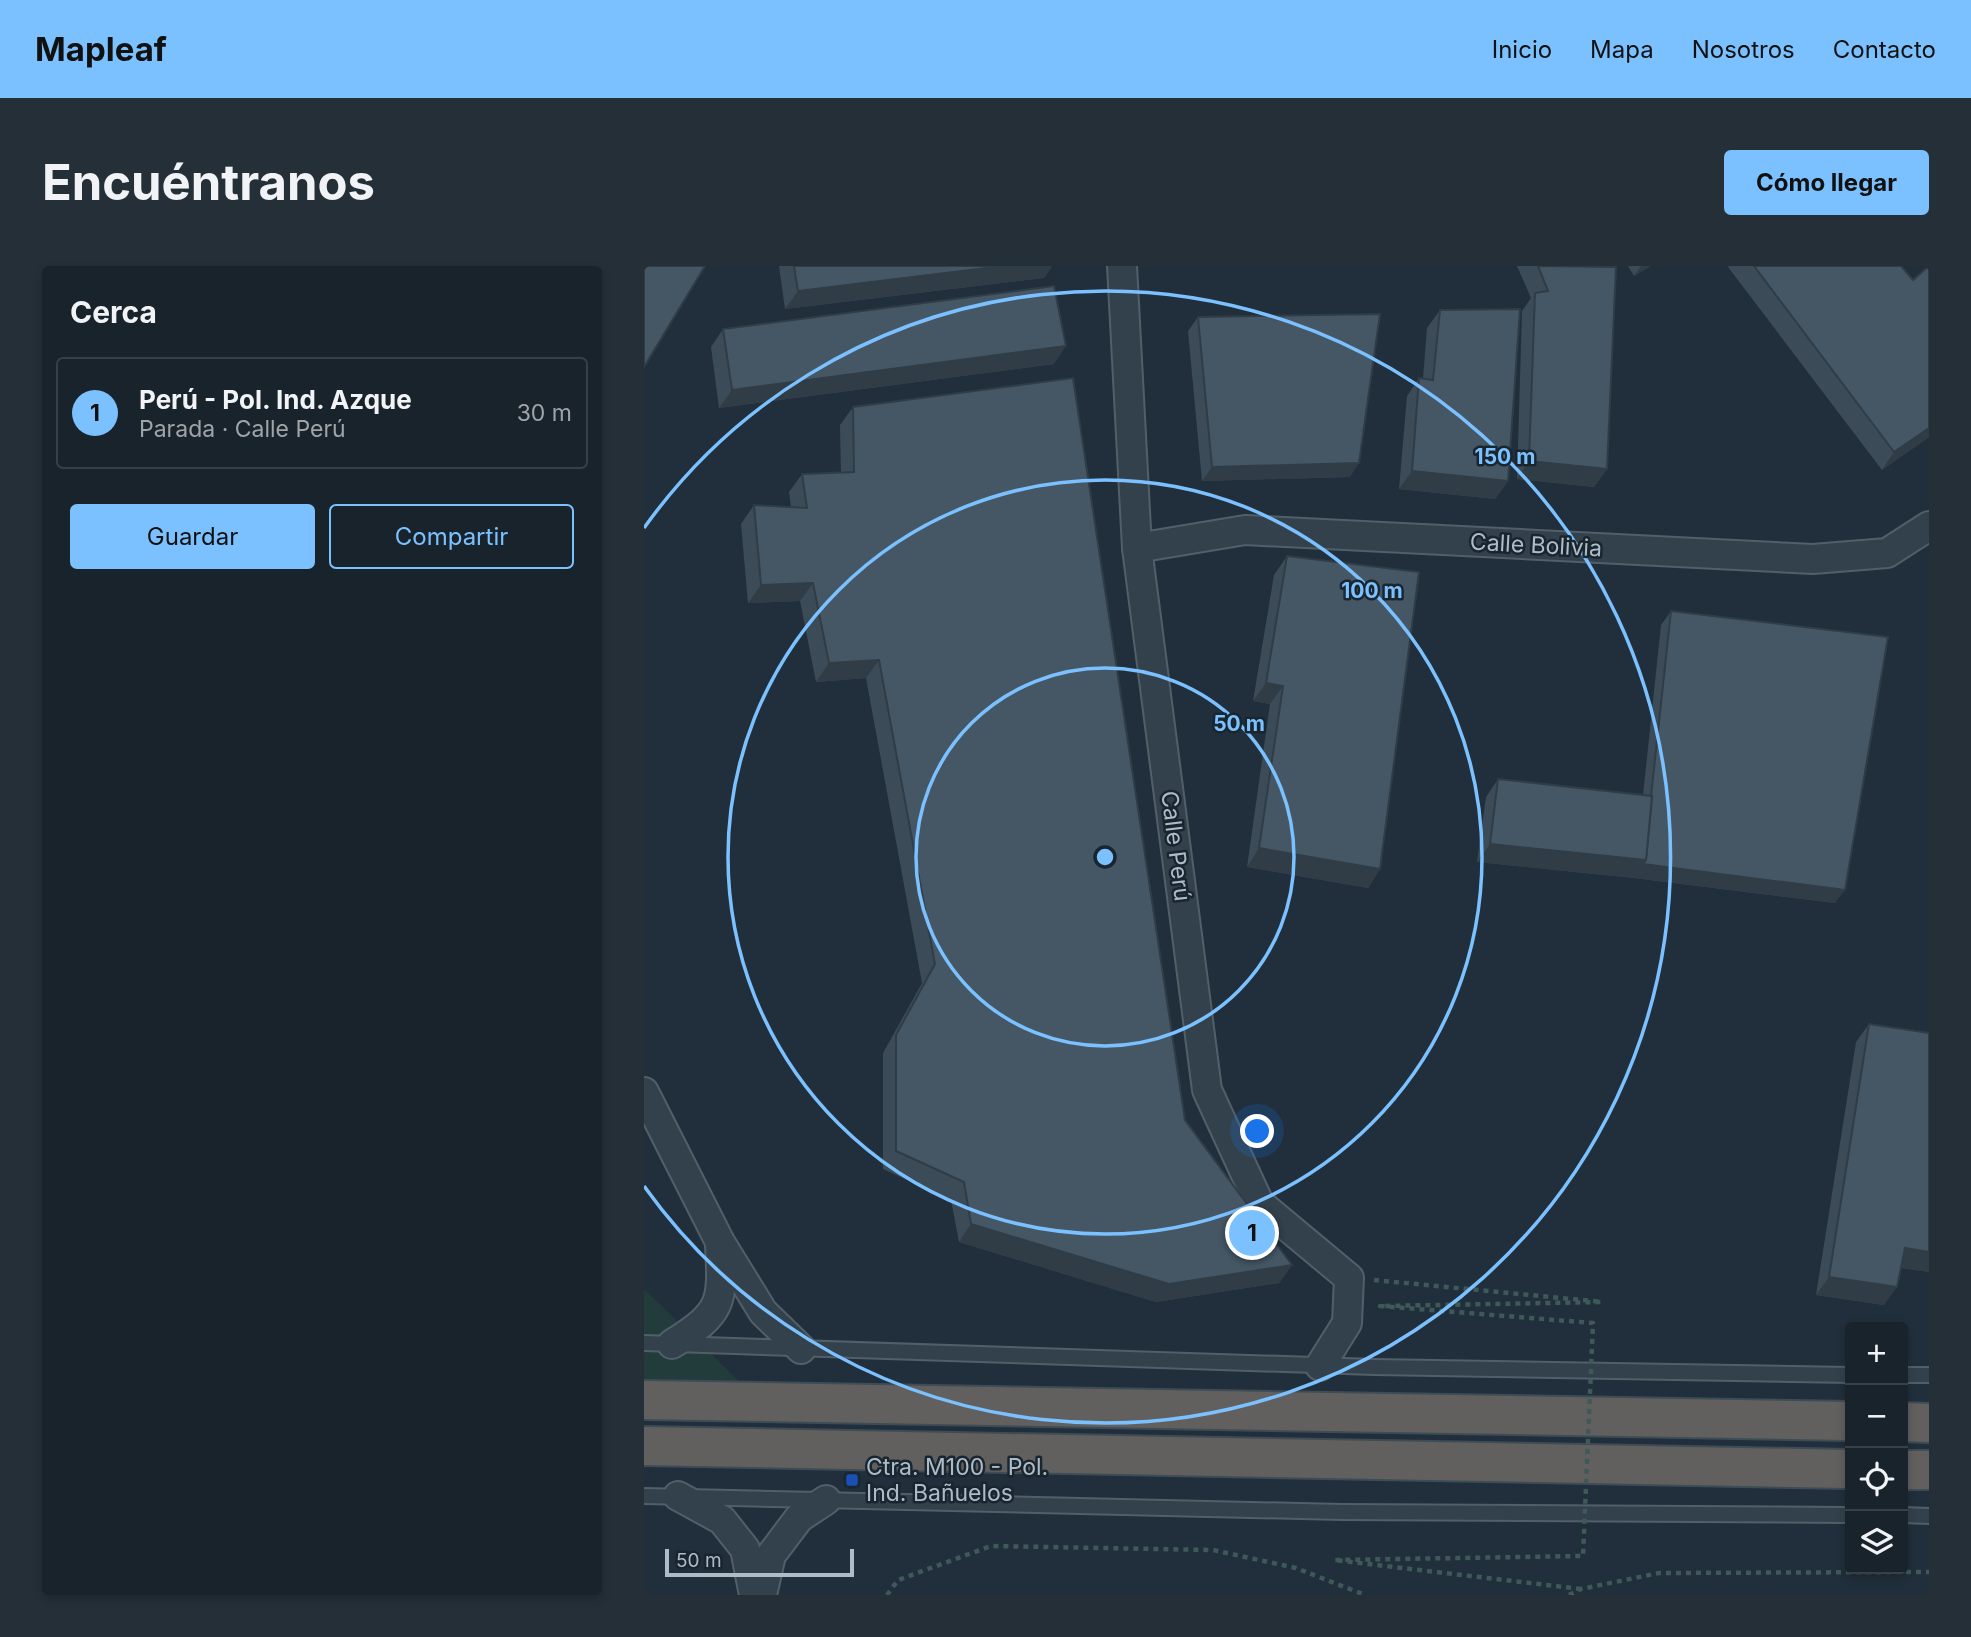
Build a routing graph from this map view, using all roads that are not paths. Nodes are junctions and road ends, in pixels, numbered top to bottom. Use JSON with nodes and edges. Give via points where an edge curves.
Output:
{"nodes":[{"id":1,"x":1122,"y":266,"type":"edge"},
{"id":2,"x":1929,"y":526,"type":"edge"},
{"id":3,"x":1137,"y":548,"type":"junction"},
{"id":4,"x":644,"y":1092,"type":"edge"},
{"id":5,"x":720,"y":1242,"type":"junction"},
{"id":6,"x":644,"y":1343,"type":"edge"},
{"id":7,"x":672,"y":1345,"type":"junction"},
{"id":8,"x":801,"y":1349,"type":"junction"},
{"id":9,"x":1320,"y":1366,"type":"junction"},
{"id":10,"x":1845,"y":1375,"type":"edge"},
{"id":11,"x":1908,"y":1375,"type":"edge"},
{"id":12,"x":1929,"y":1375,"type":"edge"},
{"id":13,"x":644,"y":1400,"type":"edge"},
{"id":14,"x":1845,"y":1421,"type":"edge"},
{"id":15,"x":1908,"y":1422,"type":"edge"},
{"id":16,"x":1929,"y":1423,"type":"edge"},
{"id":17,"x":644,"y":1446,"type":"edge"},
{"id":18,"x":1845,"y":1469,"type":"edge"},
{"id":19,"x":1908,"y":1470,"type":"edge"},
{"id":20,"x":1929,"y":1470,"type":"edge"},
{"id":21,"x":644,"y":1496,"type":"edge"},
{"id":22,"x":678,"y":1496,"type":"junction"},
{"id":23,"x":826,"y":1500,"type":"junction"},
{"id":24,"x":1845,"y":1515,"type":"edge"},
{"id":25,"x":1908,"y":1515,"type":"edge"},
{"id":26,"x":1929,"y":1516,"type":"edge"},
{"id":27,"x":754,"y":1595,"type":"edge"},
{"id":28,"x":762,"y":1595,"type":"edge"}],
"edges":[{"from":1,"to":3,"type":"street","name":"Calle Perú"},
{"from":2,"to":3,"type":"street","name":"Calle Bolivia","via":[[1887,553],[1813,559],[1245,530]]},
{"from":3,"to":9,"type":"street","name":"Calle Perú","via":[[1207,1090],[1259,1203],[1349,1278],[1347,1324]]},
{"from":4,"to":5,"type":"street"},
{"from":5,"to":7,"type":"street","via":[[722,1282],[716,1308],[702,1325]]},
{"from":5,"to":8,"type":"street","via":[[763,1312]]},
{"from":6,"to":7,"type":"lane"},
{"from":7,"to":8,"type":"lane"},
{"from":8,"to":9,"type":"lane"},
{"from":9,"to":10,"type":"lane"},
{"from":11,"to":12,"type":"lane"},
{"from":13,"to":14,"type":"highway"},
{"from":15,"to":16,"type":"highway"},
{"from":17,"to":18,"type":"highway"},
{"from":19,"to":20,"type":"highway"},
{"from":21,"to":22,"type":"lane"},
{"from":22,"to":23,"type":"lane"},
{"from":22,"to":27,"type":"street","via":[[722,1520],[745,1549]]},
{"from":23,"to":24,"type":"lane","via":[[1342,1512]]},
{"from":23,"to":28,"type":"street","via":[[799,1518],[771,1555]]},
{"from":25,"to":26,"type":"lane"}]}
